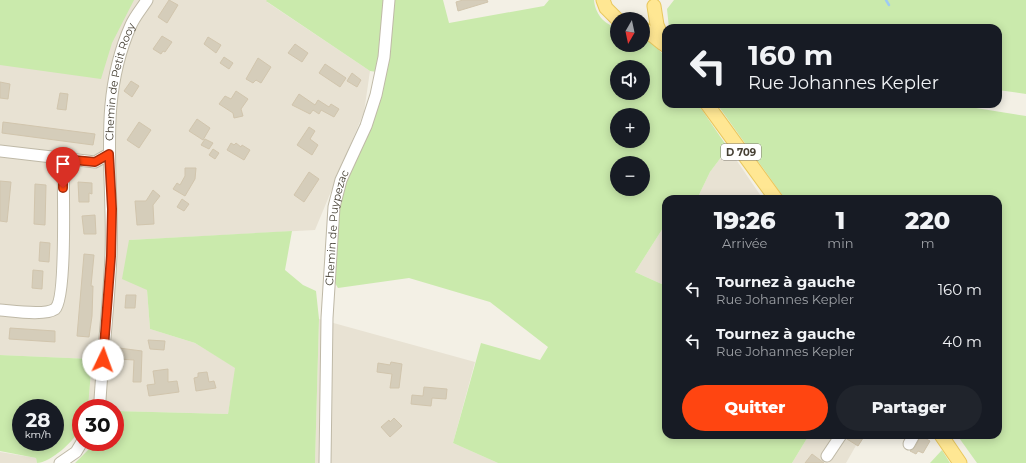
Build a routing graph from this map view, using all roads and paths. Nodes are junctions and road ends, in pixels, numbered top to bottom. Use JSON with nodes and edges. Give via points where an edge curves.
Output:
{"nodes":[{"id":1,"x":147,"y":0,"type":"edge"},
{"id":2,"x":389,"y":0,"type":"edge"},
{"id":3,"x":603,"y":0,"type":"edge"},
{"id":4,"x":655,"y":3,"type":"edge"},
{"id":5,"x":610,"y":12,"type":"edge"},
{"id":6,"x":650,"y":12,"type":"edge"},
{"id":7,"x":650,"y":33,"type":"edge"},
{"id":8,"x":662,"y":37,"type":"edge"},
{"id":9,"x":662,"y":43,"type":"edge"},
{"id":10,"x":710,"y":108,"type":"edge"},
{"id":11,"x":0,"y":150,"type":"edge"},
{"id":12,"x":109,"y":154,"type":"junction"},
{"id":13,"x":63,"y":159,"type":"junction"},
{"id":14,"x":773,"y":195,"type":"edge"},
{"id":15,"x":0,"y":310,"type":"edge"},
{"id":16,"x":100,"y":399,"type":"edge"},
{"id":17,"x":838,"y":439,"type":"edge"},
{"id":18,"x":944,"y":439,"type":"edge"},
{"id":19,"x":952,"y":439,"type":"edge"},
{"id":20,"x":77,"y":451,"type":"edge"},
{"id":21,"x":827,"y":456,"type":"dead end"},
{"id":22,"x":60,"y":463,"type":"edge"},
{"id":23,"x":325,"y":463,"type":"edge"},
{"id":24,"x":960,"y":463,"type":"edge"},
{"id":25,"x":969,"y":463,"type":"edge"}],
"edges":[{"from":1,"to":12,"type":"street","name":"Chemin de Petit Rooy","via":[[131,24],[119,56],[111,94]]},
{"from":2,"to":23,"type":"street","name":"Chemin de Puypezac","via":[[384,57],[376,95],[366,126],[341,180],[334,207],[327,318]]},
{"from":3,"to":5,"type":"main road"},
{"from":4,"to":6,"type":"main road"},
{"from":4,"to":8,"type":"main road","via":[[657,25]]},
{"from":7,"to":9,"type":"main road"},
{"from":10,"to":14,"type":"main road","number":"D 709"},
{"from":11,"to":13,"type":"street"},
{"from":12,"to":13,"type":"street","via":[[95,162]]},
{"from":12,"to":16,"type":"street","name":"Chemin de Petit Rooy","via":[[111,256]]},
{"from":13,"to":15,"type":"street","via":[[63,256],[60,302],[55,309],[42,312]]},
{"from":17,"to":21,"type":"street"},
{"from":18,"to":24,"type":"main road"},
{"from":19,"to":25,"type":"main road"},
{"from":20,"to":22,"type":"street"}]}
